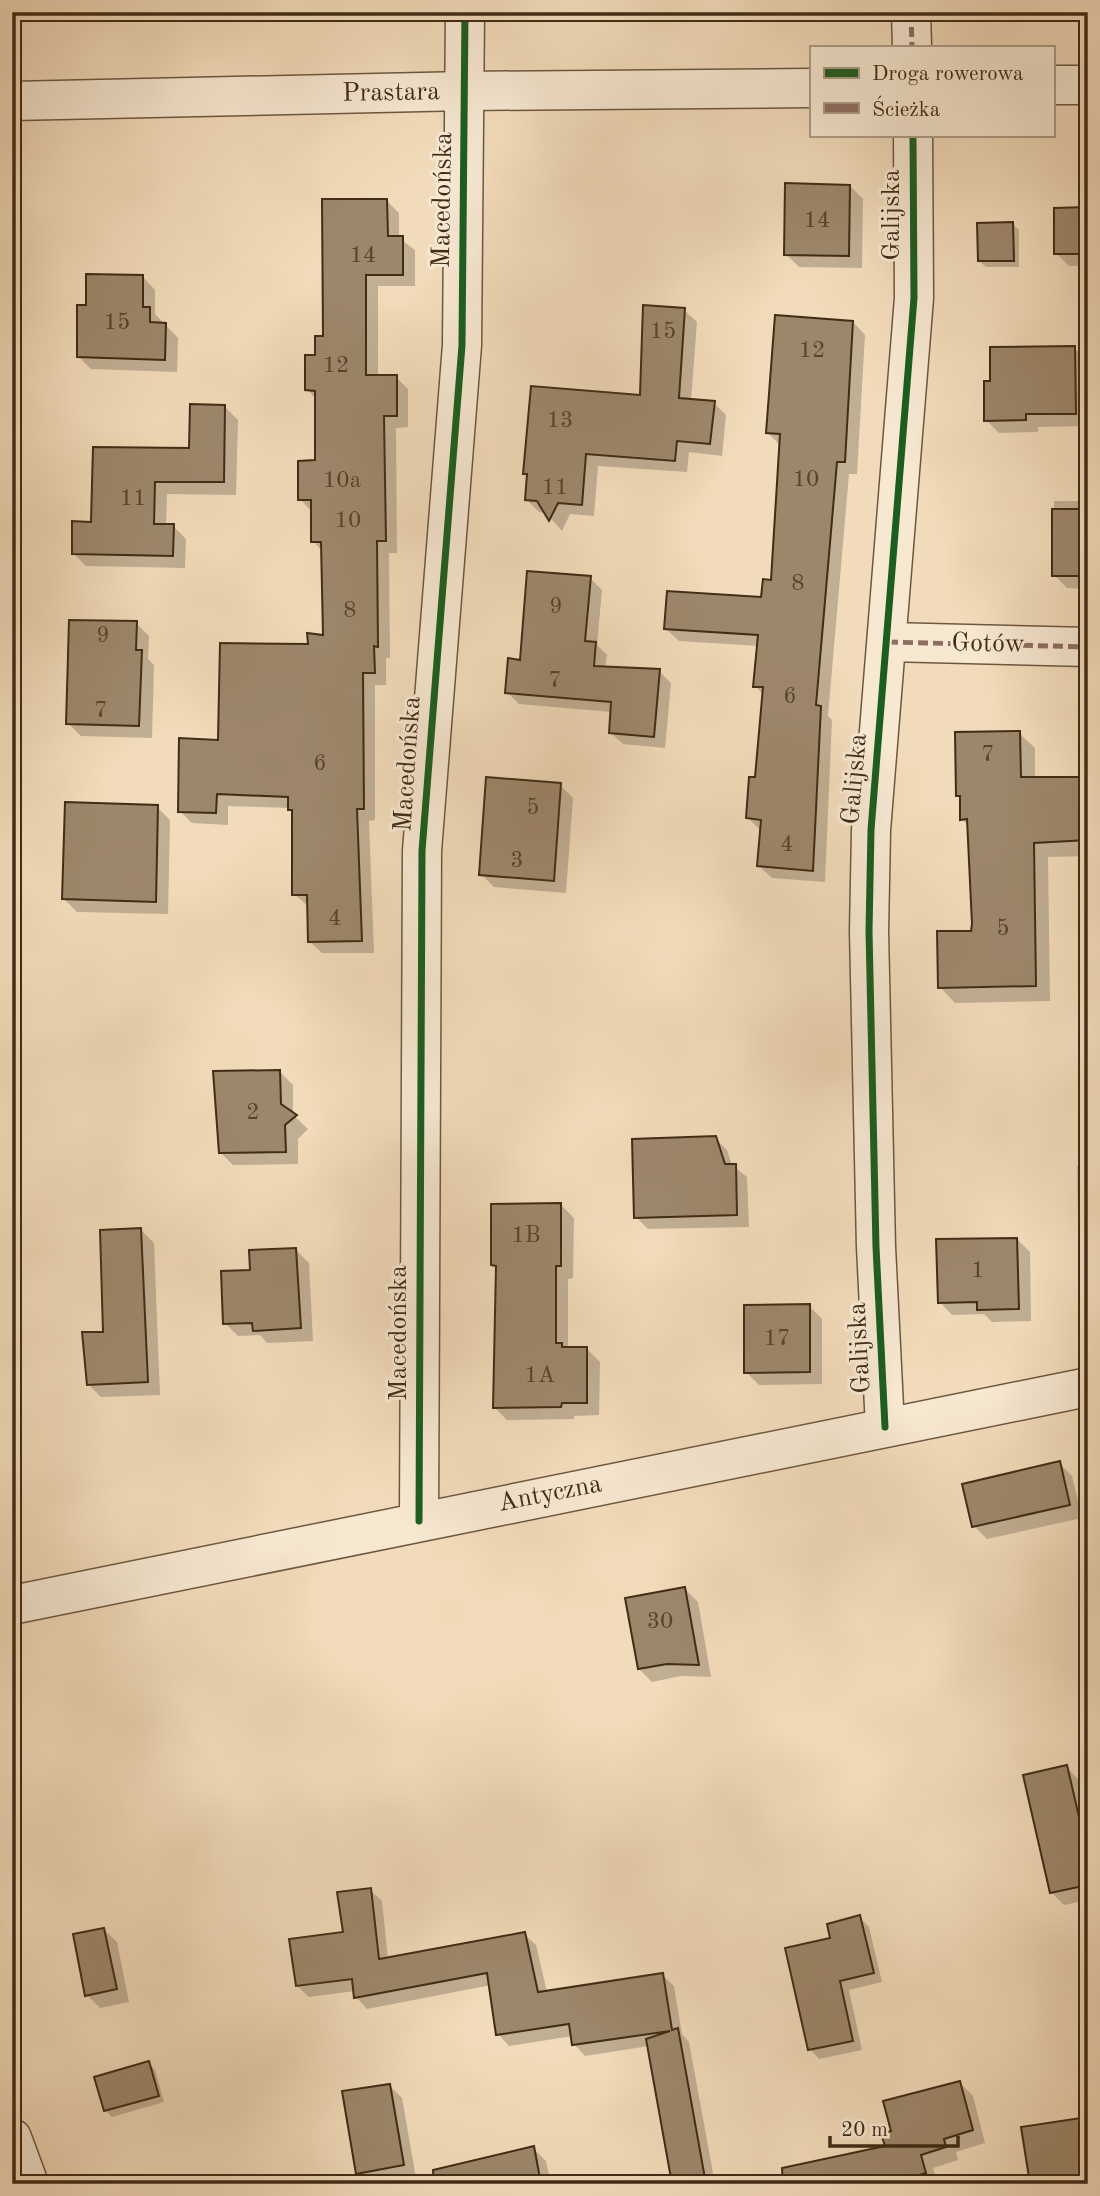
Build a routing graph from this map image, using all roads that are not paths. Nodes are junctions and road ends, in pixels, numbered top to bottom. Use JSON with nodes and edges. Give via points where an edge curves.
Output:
{"nodes":[{"id":1,"x":465,"y":12,"type":"edge"},
{"id":2,"x":911,"y":12,"type":"edge"},
{"id":3,"x":912,"y":46,"type":"edge"},
{"id":4,"x":1054,"y":85,"type":"edge"},
{"id":5,"x":1088,"y":85,"type":"edge"},
{"id":6,"x":810,"y":88,"type":"edge"},
{"id":7,"x":466,"y":91,"type":"junction"},
{"id":8,"x":12,"y":101,"type":"edge"},
{"id":9,"x":913,"y":136,"type":"edge"},
{"id":10,"x":888,"y":642,"type":"junction"},
{"id":11,"x":1088,"y":647,"type":"edge"},
{"id":12,"x":1088,"y":1387,"type":"edge"},
{"id":13,"x":885,"y":1427,"type":"junction"},
{"id":14,"x":419,"y":1521,"type":"junction"},
{"id":15,"x":12,"y":1605,"type":"edge"},
{"id":16,"x":12,"y":2138,"type":"edge"},
{"id":17,"x":29,"y":2184,"type":"edge"}],
"edges":[{"from":1,"to":7,"type":"street","name":"Macedońska"},
{"from":2,"to":3,"type":"street"},
{"from":4,"to":5,"type":"street"},
{"from":6,"to":7,"type":"street","name":"Prastara"},
{"from":7,"to":8,"type":"street","name":"Prastara"},
{"from":7,"to":14,"type":"street","name":"Macedońska","via":[[461,345],[422,851]]},
{"from":9,"to":10,"type":"street","name":"Galijska","via":[[914,298]]},
{"from":10,"to":11,"type":"street","name":"Gotów"},
{"from":10,"to":13,"type":"street","name":"Galijska","via":[[872,830],[869,931]]},
{"from":12,"to":13,"type":"street","name":"Antyczna"},
{"from":13,"to":14,"type":"street","name":"Antyczna"},
{"from":14,"to":15,"type":"street","name":"Antyczna"},
{"from":16,"to":17,"type":"street"}]}
